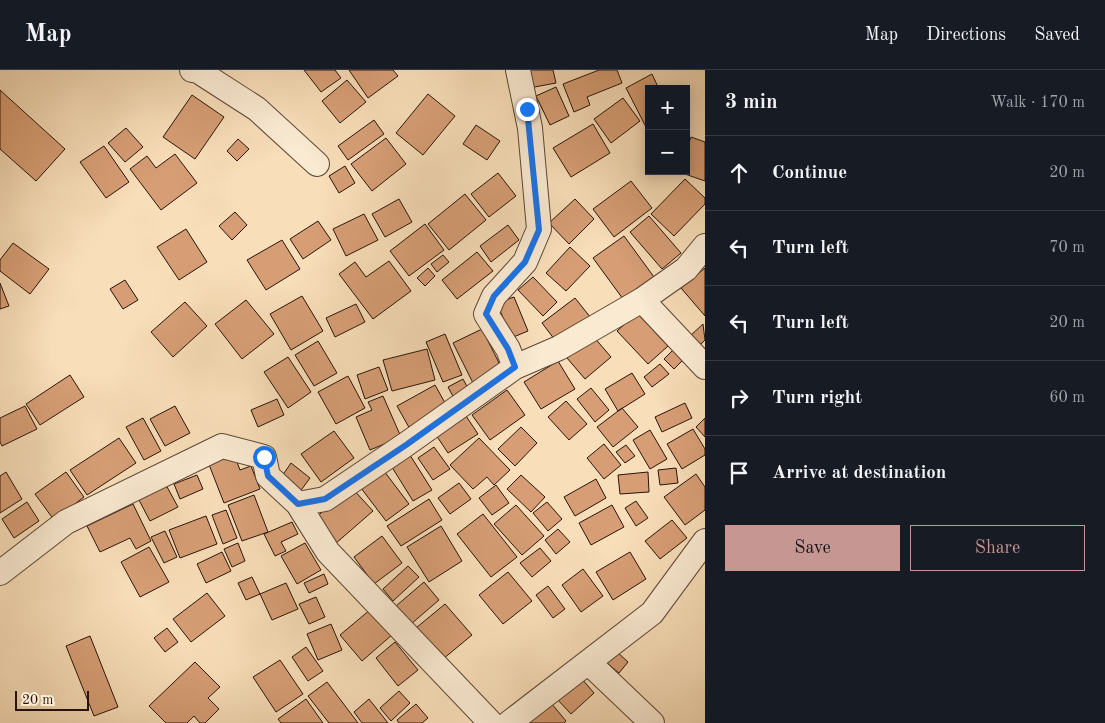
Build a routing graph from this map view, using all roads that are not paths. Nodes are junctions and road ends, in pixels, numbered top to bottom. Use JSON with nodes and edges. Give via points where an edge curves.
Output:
{"nodes":[{"id":1,"x":192,"y":70,"type":"edge"},
{"id":2,"x":518,"y":70,"type":"edge"},
{"id":3,"x":317,"y":164,"type":"dead end"},
{"id":4,"x":705,"y":246,"type":"edge"},
{"id":5,"x":642,"y":300,"type":"junction"},
{"id":6,"x":515,"y":367,"type":"junction"},
{"id":7,"x":705,"y":367,"type":"edge"},
{"id":8,"x":298,"y":504,"type":"junction"},
{"id":9,"x":705,"y":541,"type":"edge"},
{"id":10,"x":0,"y":573,"type":"edge"},
{"id":11,"x":589,"y":662,"type":"junction"},
{"id":12,"x":491,"y":723,"type":"edge"},
{"id":13,"x":509,"y":723,"type":"edge"},
{"id":14,"x":652,"y":723,"type":"edge"}],
"edges":[{"from":1,"to":3,"type":"street","via":[[257,109]]},
{"from":2,"to":6,"type":"street","via":[[530,128],[539,230],[525,262],[494,296],[486,314]]},
{"from":4,"to":5,"type":"street","via":[[686,270]]},
{"from":5,"to":6,"type":"street","via":[[559,348]]},
{"from":5,"to":7,"type":"street"},
{"from":6,"to":8,"type":"street","via":[[325,499]]},
{"from":8,"to":10,"type":"street","via":[[268,476],[264,457],[222,446],[66,522]]},
{"from":8,"to":12,"type":"street","via":[[328,552]]},
{"from":9,"to":11,"type":"street","via":[[652,612]]},
{"from":11,"to":13,"type":"street"},
{"from":11,"to":14,"type":"street"}]}
